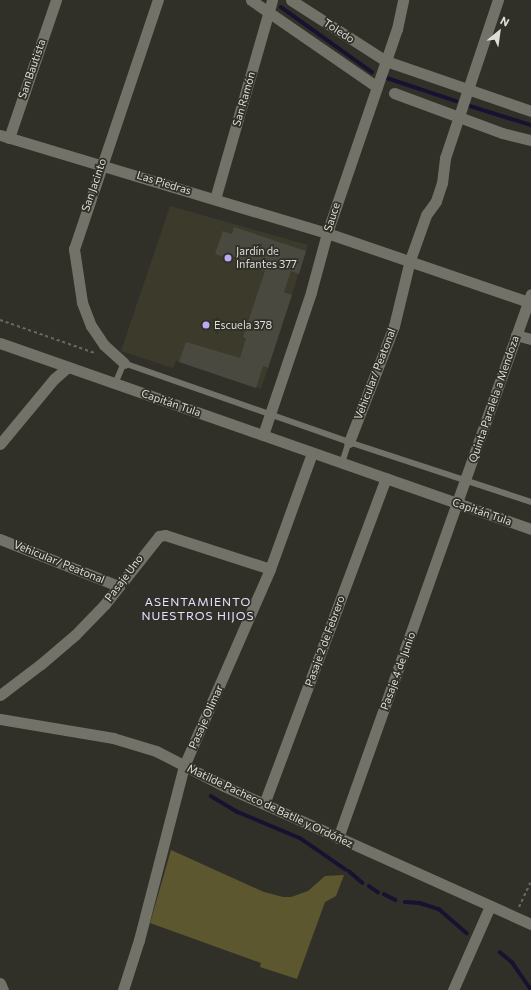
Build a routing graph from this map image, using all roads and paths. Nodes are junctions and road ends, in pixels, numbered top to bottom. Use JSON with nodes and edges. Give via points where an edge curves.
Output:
{"nodes":[{"id":1,"x":56,"y":0,"type":"edge"},
{"id":2,"x":158,"y":0,"type":"edge"},
{"id":3,"x":251,"y":0,"type":"edge"},
{"id":4,"x":272,"y":0,"type":"edge"},
{"id":5,"x":291,"y":0,"type":"edge"},
{"id":6,"x":403,"y":0,"type":"edge"},
{"id":7,"x":498,"y":0,"type":"edge"},
{"id":8,"x":268,"y":13,"type":"junction"},
{"id":9,"x":386,"y":61,"type":"junction"},
{"id":10,"x":377,"y":87,"type":"junction"},
{"id":11,"x":468,"y":89,"type":"junction"},
{"id":12,"x":394,"y":93,"type":"dead end"},
{"id":13,"x":531,"y":111,"type":"edge"},
{"id":14,"x":459,"y":115,"type":"junction"},
{"id":15,"x":4,"y":137,"type":"edge"},
{"id":16,"x":531,"y":140,"type":"edge"},
{"id":17,"x":101,"y":164,"type":"junction"},
{"id":18,"x":215,"y":199,"type":"junction"},
{"id":19,"x":327,"y":233,"type":"junction"},
{"id":20,"x":410,"y":260,"type":"junction"},
{"id":21,"x":530,"y":298,"type":"edge"},
{"id":22,"x":0,"y":320,"type":"edge"},
{"id":23,"x":516,"y":335,"type":"junction"},
{"id":24,"x":531,"y":339,"type":"edge"},
{"id":25,"x":0,"y":343,"type":"edge"},
{"id":26,"x":102,"y":355,"type":"dead end"},
{"id":27,"x":124,"y":363,"type":"junction"},
{"id":28,"x":68,"y":367,"type":"junction"},
{"id":29,"x":116,"y":384,"type":"junction"},
{"id":30,"x":270,"y":414,"type":"junction"},
{"id":31,"x":263,"y":436,"type":"junction"},
{"id":32,"x":349,"y":442,"type":"junction"},
{"id":33,"x":0,"y":444,"type":"edge"},
{"id":34,"x":312,"y":453,"type":"junction"},
{"id":35,"x":342,"y":463,"type":"junction"},
{"id":36,"x":386,"y":478,"type":"junction"},
{"id":37,"x":467,"y":480,"type":"junction"},
{"id":38,"x":531,"y":502,"type":"edge"},
{"id":39,"x":458,"y":504,"type":"junction"},
{"id":40,"x":531,"y":529,"type":"edge"},
{"id":41,"x":0,"y":539,"type":"edge"},
{"id":42,"x":270,"y":569,"type":"junction"},
{"id":43,"x":118,"y":586,"type":"junction"},
{"id":44,"x":0,"y":695,"type":"edge"},
{"id":45,"x":0,"y":719,"type":"edge"},
{"id":46,"x":184,"y":766,"type":"junction"},
{"id":47,"x":264,"y":804,"type":"junction"},
{"id":48,"x":338,"y":838,"type":"junction"},
{"id":49,"x":531,"y":881,"type":"edge"},
{"id":50,"x":490,"y":906,"type":"junction"},
{"id":51,"x":515,"y":917,"type":"junction"},
{"id":52,"x":531,"y":924,"type":"edge"},
{"id":53,"x":0,"y":983,"type":"edge"},
{"id":54,"x":4,"y":990,"type":"edge"},
{"id":55,"x":123,"y":990,"type":"edge"},
{"id":56,"x":453,"y":990,"type":"edge"}],
"edges":[{"from":1,"to":15,"type":"street","name":"San Bautista"},
{"from":2,"to":17,"type":"street","name":"San Jacinto"},
{"from":3,"to":8,"type":"street"},
{"from":4,"to":8,"type":"street","name":"San Ramón"},
{"from":5,"to":9,"type":"street","name":"Toledo"},
{"from":6,"to":9,"type":"street","name":"Sauce","via":[[397,29]]},
{"from":7,"to":11,"type":"street","name":"Vehicular/ Peatonal"},
{"from":8,"to":10,"type":"street"},
{"from":8,"to":18,"type":"street","name":"San Ramón"},
{"from":9,"to":10,"type":"street","name":"Sauce"},
{"from":9,"to":11,"type":"street"},
{"from":10,"to":19,"type":"street","name":"Sauce"},
{"from":11,"to":13,"type":"street"},
{"from":11,"to":14,"type":"street","name":"Vehicular/ Peatonal"},
{"from":12,"to":14,"type":"street"},
{"from":14,"to":16,"type":"street","via":[[502,133]]},
{"from":14,"to":20,"type":"street","name":"Vehicular/ Peatonal","via":[[445,158],[442,183],[436,201],[426,215]]},
{"from":15,"to":17,"type":"street","name":"Las Piedras"},
{"from":17,"to":18,"type":"street","name":"Las Piedras"},
{"from":17,"to":27,"type":"street","name":"San Jacinto","via":[[74,249],[76,269],[82,302],[90,326],[104,345]]},
{"from":18,"to":19,"type":"street","name":"Las Piedras"},
{"from":19,"to":20,"type":"street"},
{"from":19,"to":30,"type":"street","name":"Sauce","via":[[312,292]]},
{"from":20,"to":21,"type":"street"},
{"from":20,"to":32,"type":"street","name":"Vehicular/ Peatonal","via":[[394,326]]},
{"from":21,"to":23,"type":"street","name":"Quinta Paralela a Mendoza"},
{"from":22,"to":26,"type":"path"},
{"from":23,"to":24,"type":"street"},
{"from":23,"to":37,"type":"street","name":"Quinta Paralela a Mendoza"},
{"from":25,"to":28,"type":"street","name":"Capitán Tula"},
{"from":27,"to":29,"type":"lane"},
{"from":27,"to":30,"type":"lane"},
{"from":28,"to":29,"type":"street","name":"Capitán Tula"},
{"from":28,"to":33,"type":"street","via":[[54,379]]},
{"from":29,"to":31,"type":"street","name":"Capitán Tula"},
{"from":30,"to":31,"type":"street","name":"Sauce"},
{"from":30,"to":32,"type":"lane"},
{"from":31,"to":34,"type":"street","name":"Capitán Tula"},
{"from":32,"to":35,"type":"lane"},
{"from":32,"to":37,"type":"lane"},
{"from":34,"to":35,"type":"street","name":"Capitán Tula"},
{"from":34,"to":42,"type":"street","name":"Pasaje Olimar"},
{"from":35,"to":36,"type":"street","name":"Capitán Tula"},
{"from":36,"to":39,"type":"street","name":"Capitán Tula"},
{"from":36,"to":47,"type":"street","name":"Pasaje 2 de Febrero"},
{"from":37,"to":38,"type":"lane"},
{"from":37,"to":39,"type":"street","name":"Quinta Paralela a Mendoza"},
{"from":39,"to":40,"type":"street","name":"Capitán Tula"},
{"from":39,"to":48,"type":"street","name":"Pasaje 4 de Junio"},
{"from":41,"to":43,"type":"street","name":"Vehicular/ Peatonal"},
{"from":42,"to":43,"type":"street","name":"Pasaje Uno","via":[[165,535],[154,540]]},
{"from":42,"to":46,"type":"street","name":"Pasaje Olimar"},
{"from":43,"to":44,"type":"street","name":"Pasaje Uno","via":[[105,604],[75,635],[42,664]]},
{"from":45,"to":46,"type":"street","name":"Matilde Pacheco de Batlle y Ordóñez","via":[[137,744]]},
{"from":46,"to":47,"type":"street","name":"Matilde Pacheco de Batlle y Ordóñez"},
{"from":46,"to":55,"type":"street","name":"Pasaje Olimar","via":[[139,940]]},
{"from":47,"to":48,"type":"street","name":"Matilde Pacheco de Batlle y Ordóñez"},
{"from":48,"to":50,"type":"street","name":"Matilde Pacheco de Batlle y Ordóñez"},
{"from":49,"to":51,"type":"path"},
{"from":50,"to":51,"type":"street","name":"Matilde Pacheco de Batlle y Ordóñez"},
{"from":50,"to":56,"type":"street"},
{"from":51,"to":52,"type":"street","name":"Matilde Pacheco de Batlle y Ordóñez"},
{"from":53,"to":54,"type":"street"}]}
